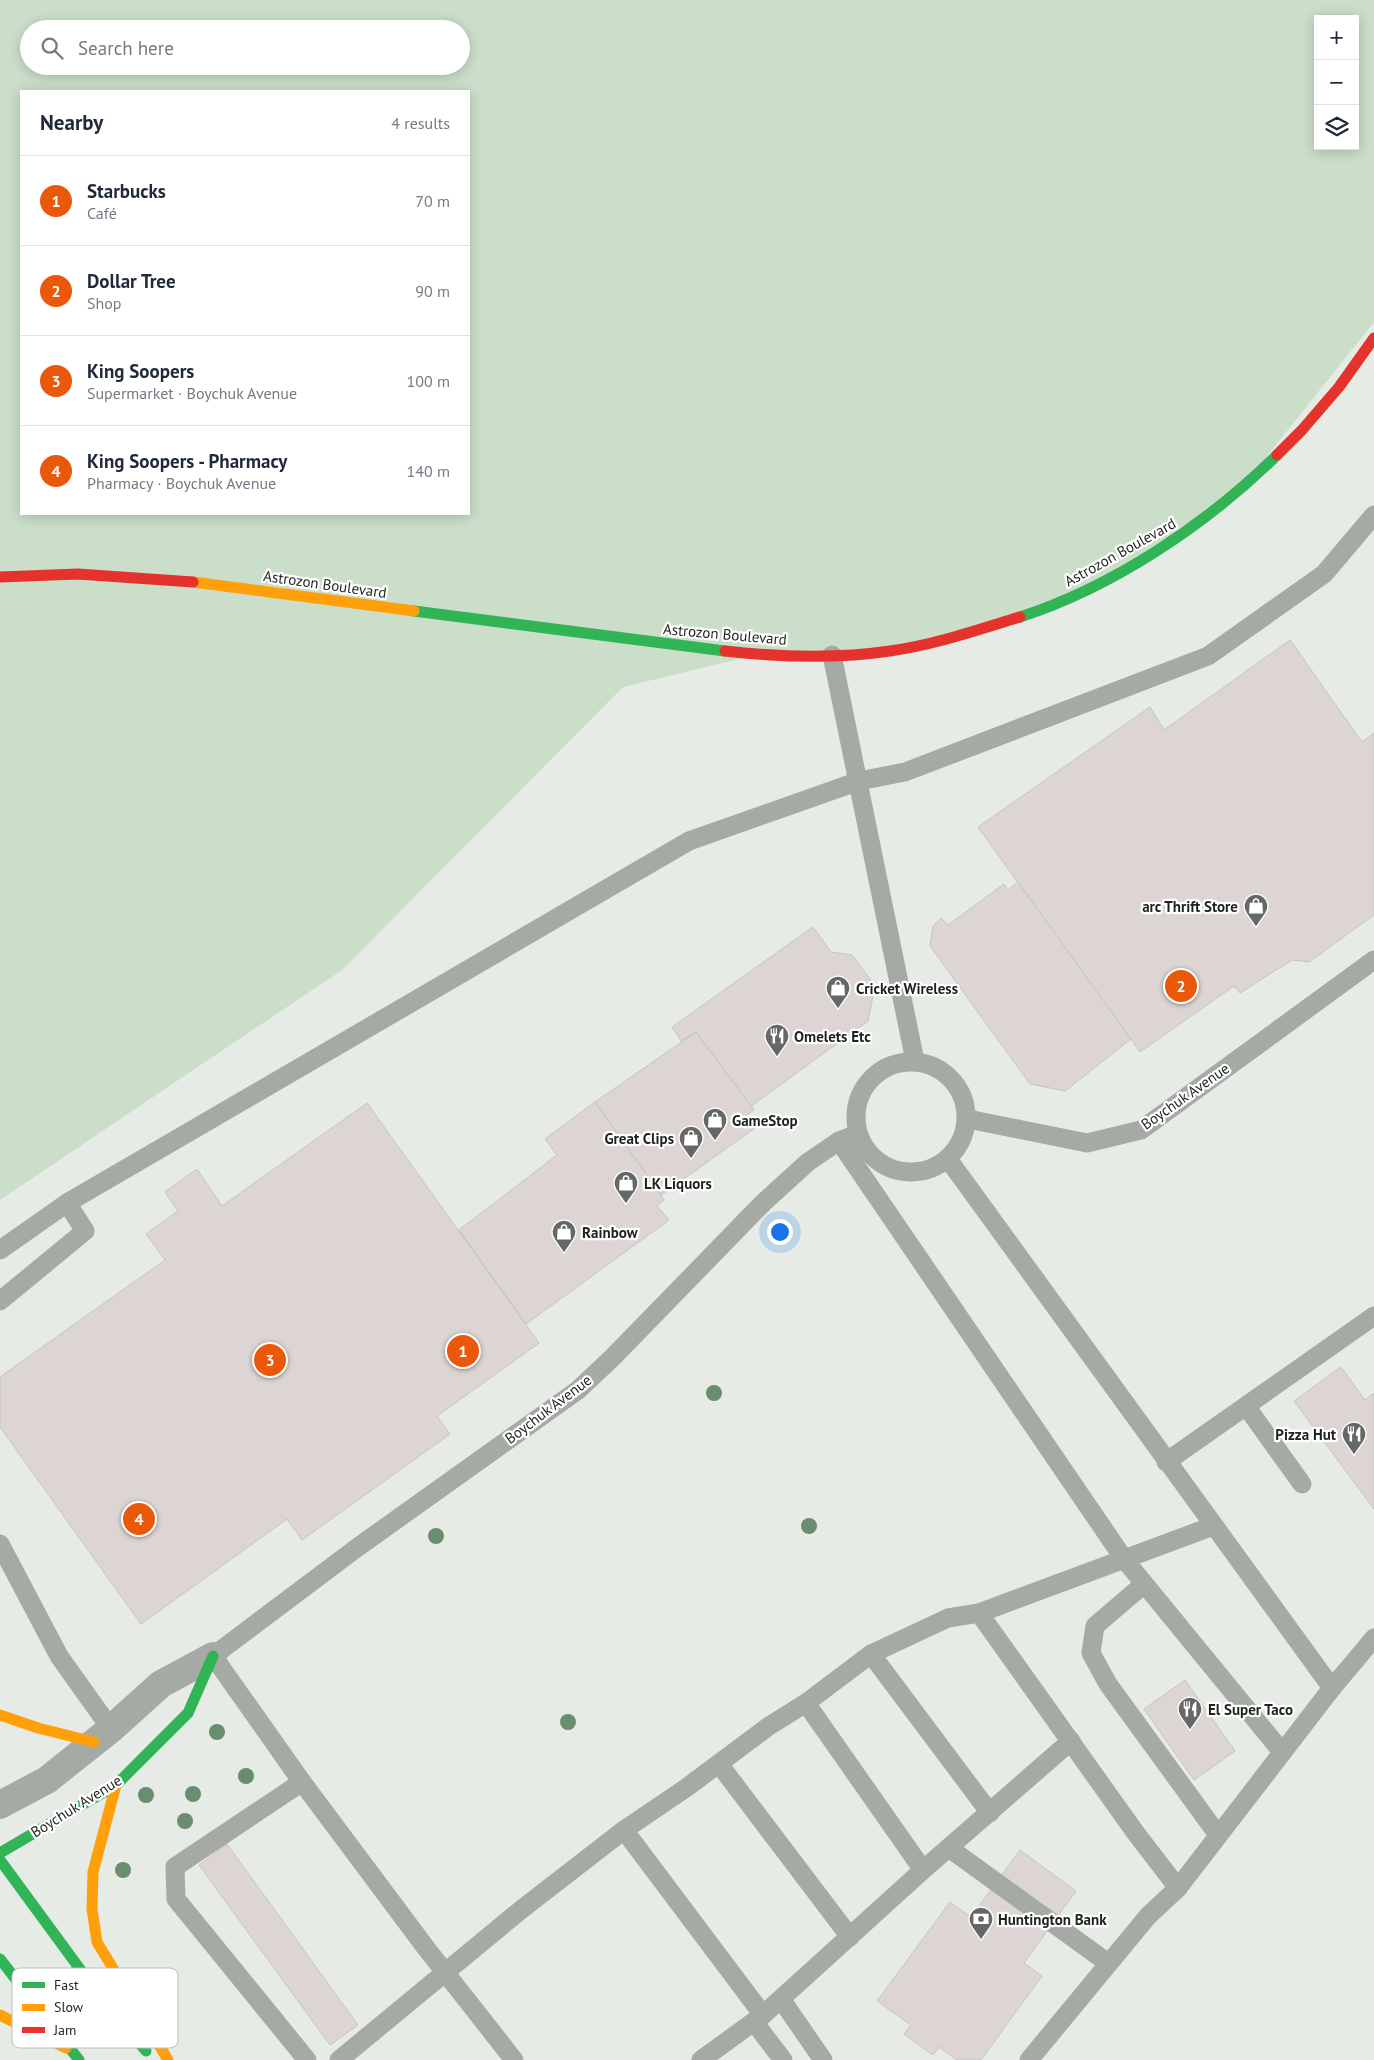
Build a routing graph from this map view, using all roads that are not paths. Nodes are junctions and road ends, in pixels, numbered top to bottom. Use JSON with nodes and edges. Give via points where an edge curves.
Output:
{"nodes":[{"id":1,"x":1374,"y":338,"type":"edge"},
{"id":2,"x":1374,"y":515,"type":"edge"},
{"id":3,"x":0,"y":577,"type":"edge"},
{"id":4,"x":832,"y":655,"type":"junction"},
{"id":5,"x":858,"y":781,"type":"junction"},
{"id":6,"x":1374,"y":960,"type":"edge"},
{"id":7,"x":916,"y":1062,"type":"junction"},
{"id":8,"x":968,"y":1119,"type":"junction"},
{"id":9,"x":858,"y":1134,"type":"junction"},
{"id":10,"x":839,"y":1141,"type":"junction"},
{"id":11,"x":948,"y":1159,"type":"junction"},
{"id":12,"x":67,"y":1204,"type":"junction"},
{"id":13,"x":0,"y":1250,"type":"edge"},
{"id":14,"x":0,"y":1301,"type":"edge"},
{"id":15,"x":1374,"y":1316,"type":"edge"},
{"id":16,"x":1246,"y":1406,"type":"junction"},
{"id":17,"x":1166,"y":1462,"type":"junction"},
{"id":18,"x":1302,"y":1484,"type":"dead end"},
{"id":19,"x":1213,"y":1526,"type":"junction"},
{"id":20,"x":0,"y":1544,"type":"edge"},
{"id":21,"x":1124,"y":1559,"type":"junction"},
{"id":22,"x":1144,"y":1584,"type":"junction"},
{"id":23,"x":979,"y":1613,"type":"junction"},
{"id":24,"x":1374,"y":1638,"type":"edge"},
{"id":25,"x":871,"y":1654,"type":"junction"},
{"id":26,"x":213,"y":1656,"type":"junction"},
{"id":27,"x":1332,"y":1688,"type":"junction"},
{"id":28,"x":806,"y":1703,"type":"junction"},
{"id":29,"x":0,"y":1715,"type":"edge"},
{"id":30,"x":103,"y":1736,"type":"junction"},
{"id":31,"x":1070,"y":1741,"type":"junction"},
{"id":32,"x":1282,"y":1752,"type":"junction"},
{"id":33,"x":719,"y":1764,"type":"junction"},
{"id":34,"x":302,"y":1782,"type":"junction"},
{"id":35,"x":116,"y":1784,"type":"junction"},
{"id":36,"x":0,"y":1805,"type":"edge"},
{"id":37,"x":990,"y":1813,"type":"junction"},
{"id":38,"x":624,"y":1830,"type":"junction"},
{"id":39,"x":1218,"y":1835,"type":"junction"},
{"id":40,"x":949,"y":1848,"type":"junction"},
{"id":41,"x":0,"y":1853,"type":"edge"},
{"id":42,"x":0,"y":1860,"type":"edge"},
{"id":43,"x":923,"y":1870,"type":"junction"},
{"id":44,"x":1178,"y":1888,"type":"junction"},
{"id":45,"x":850,"y":1938,"type":"junction"},
{"id":46,"x":0,"y":1959,"type":"edge"},
{"id":47,"x":1108,"y":1963,"type":"junction"},
{"id":48,"x":79,"y":1968,"type":"edge"},
{"id":49,"x":113,"y":1968,"type":"edge"},
{"id":50,"x":444,"y":1972,"type":"junction"},
{"id":51,"x":12,"y":1974,"type":"edge"},
{"id":52,"x":781,"y":1999,"type":"junction"},
{"id":53,"x":0,"y":2015,"type":"edge"},
{"id":54,"x":758,"y":2018,"type":"junction"},
{"id":55,"x":12,"y":2021,"type":"edge"},
{"id":56,"x":66,"y":2048,"type":"edge"},
{"id":57,"x":70,"y":2048,"type":"edge"},
{"id":58,"x":143,"y":2048,"type":"edge"},
{"id":59,"x":161,"y":2048,"type":"edge"},
{"id":60,"x":72,"y":2051,"type":"junction"},
{"id":61,"x":80,"y":2060,"type":"edge"},
{"id":62,"x":153,"y":2060,"type":"edge"},
{"id":63,"x":168,"y":2060,"type":"edge"},
{"id":64,"x":307,"y":2060,"type":"edge"},
{"id":65,"x":339,"y":2060,"type":"edge"},
{"id":66,"x":514,"y":2060,"type":"edge"},
{"id":67,"x":701,"y":2060,"type":"edge"},
{"id":68,"x":783,"y":2060,"type":"edge"},
{"id":69,"x":823,"y":2060,"type":"edge"},
{"id":70,"x":1028,"y":2060,"type":"edge"}],
"edges":[{"from":1,"to":4,"type":"main road","name":"Astrozon Boulevard","via":[[1338,388],[1289,444],[1239,491],[1188,531],[1137,563],[1082,592],[1005,622],[920,646],[878,653]]},
{"from":2,"to":5,"type":"lane","via":[[1324,574],[1208,656],[905,772]]},
{"from":3,"to":4,"type":"main road","name":"Astrozon Boulevard","via":[[34,574],[167,578],[667,645],[756,655]]},
{"from":4,"to":5,"type":"lane"},
{"from":5,"to":7,"type":"lane"},
{"from":5,"to":12,"type":"lane","via":[[689,841]]},
{"from":6,"to":8,"type":"lane","name":"Boychuk Avenue","via":[[1141,1130],[1088,1143]]},
{"from":7,"to":8,"type":"lane","via":[[942,1070],[956,1083],[964,1099]]},
{"from":7,"to":9,"type":"lane","via":[[896,1063],[874,1076],[860,1094],[856,1113]]},
{"from":8,"to":11,"type":"lane","via":[[960,1145]]},
{"from":9,"to":10,"type":"lane","name":"Boychuk Avenue"},
{"from":9,"to":11,"type":"lane","via":[[867,1151],[891,1169],[913,1173],[932,1169]]},
{"from":10,"to":21,"type":"lane"},
{"from":10,"to":26,"type":"lane","name":"Boychuk Avenue","via":[[808,1162],[763,1203],[578,1390],[372,1536]]},
{"from":11,"to":17,"type":"lane"},
{"from":12,"to":13,"type":"lane"},
{"from":12,"to":14,"type":"lane","via":[[85,1231]]},
{"from":15,"to":16,"type":"lane"},
{"from":16,"to":17,"type":"lane"},
{"from":16,"to":18,"type":"lane"},
{"from":17,"to":19,"type":"lane"},
{"from":19,"to":21,"type":"lane"},
{"from":19,"to":27,"type":"lane"},
{"from":20,"to":30,"type":"lane"},
{"from":21,"to":22,"type":"lane"},
{"from":21,"to":23,"type":"lane"},
{"from":22,"to":32,"type":"lane"},
{"from":22,"to":39,"type":"lane","via":[[1095,1626],[1091,1653],[1108,1684]]},
{"from":23,"to":25,"type":"lane","via":[[948,1618]]},
{"from":23,"to":31,"type":"lane"},
{"from":24,"to":27,"type":"lane"},
{"from":25,"to":28,"type":"lane"},
{"from":25,"to":37,"type":"lane"},
{"from":26,"to":30,"type":"street","name":"Boychuk Avenue","via":[[160,1684]]},
{"from":26,"to":34,"type":"lane"},
{"from":26,"to":35,"type":"main road","name":"Boychuk Avenue","via":[[188,1714]]},
{"from":27,"to":32,"type":"lane"},
{"from":28,"to":33,"type":"lane"},
{"from":28,"to":43,"type":"lane"},
{"from":29,"to":30,"type":"main road","via":[[38,1728]]},
{"from":30,"to":36,"type":"street","name":"Boychuk Avenue","via":[[46,1780]]},
{"from":31,"to":37,"type":"lane"},
{"from":31,"to":44,"type":"lane"},
{"from":32,"to":39,"type":"lane"},
{"from":33,"to":38,"type":"lane"},
{"from":33,"to":45,"type":"lane"},
{"from":34,"to":50,"type":"lane"},
{"from":34,"to":64,"type":"lane","via":[[175,1867],[176,1900]]},
{"from":35,"to":41,"type":"main road","name":"Boychuk Avenue"},
{"from":35,"to":49,"type":"main road","via":[[93,1872],[92,1909],[97,1942]]},
{"from":37,"to":40,"type":"lane"},
{"from":38,"to":50,"type":"lane"},
{"from":38,"to":54,"type":"lane"},
{"from":39,"to":44,"type":"lane"},
{"from":40,"to":43,"type":"lane"},
{"from":40,"to":47,"type":"lane"},
{"from":42,"to":48,"type":"main road"},
{"from":43,"to":45,"type":"lane"},
{"from":44,"to":47,"type":"lane","via":[[1148,1916]]},
{"from":45,"to":52,"type":"lane"},
{"from":46,"to":51,"type":"main road"},
{"from":47,"to":70,"type":"lane"},
{"from":50,"to":65,"type":"lane"},
{"from":50,"to":66,"type":"lane"},
{"from":52,"to":54,"type":"lane"},
{"from":52,"to":69,"type":"lane"},
{"from":53,"to":55,"type":"main road"},
{"from":54,"to":67,"type":"lane"},
{"from":54,"to":68,"type":"lane"},
{"from":56,"to":60,"type":"main road"},
{"from":57,"to":60,"type":"main road"},
{"from":58,"to":62,"type":"main road"},
{"from":59,"to":63,"type":"main road"},
{"from":60,"to":61,"type":"main road"}]}
